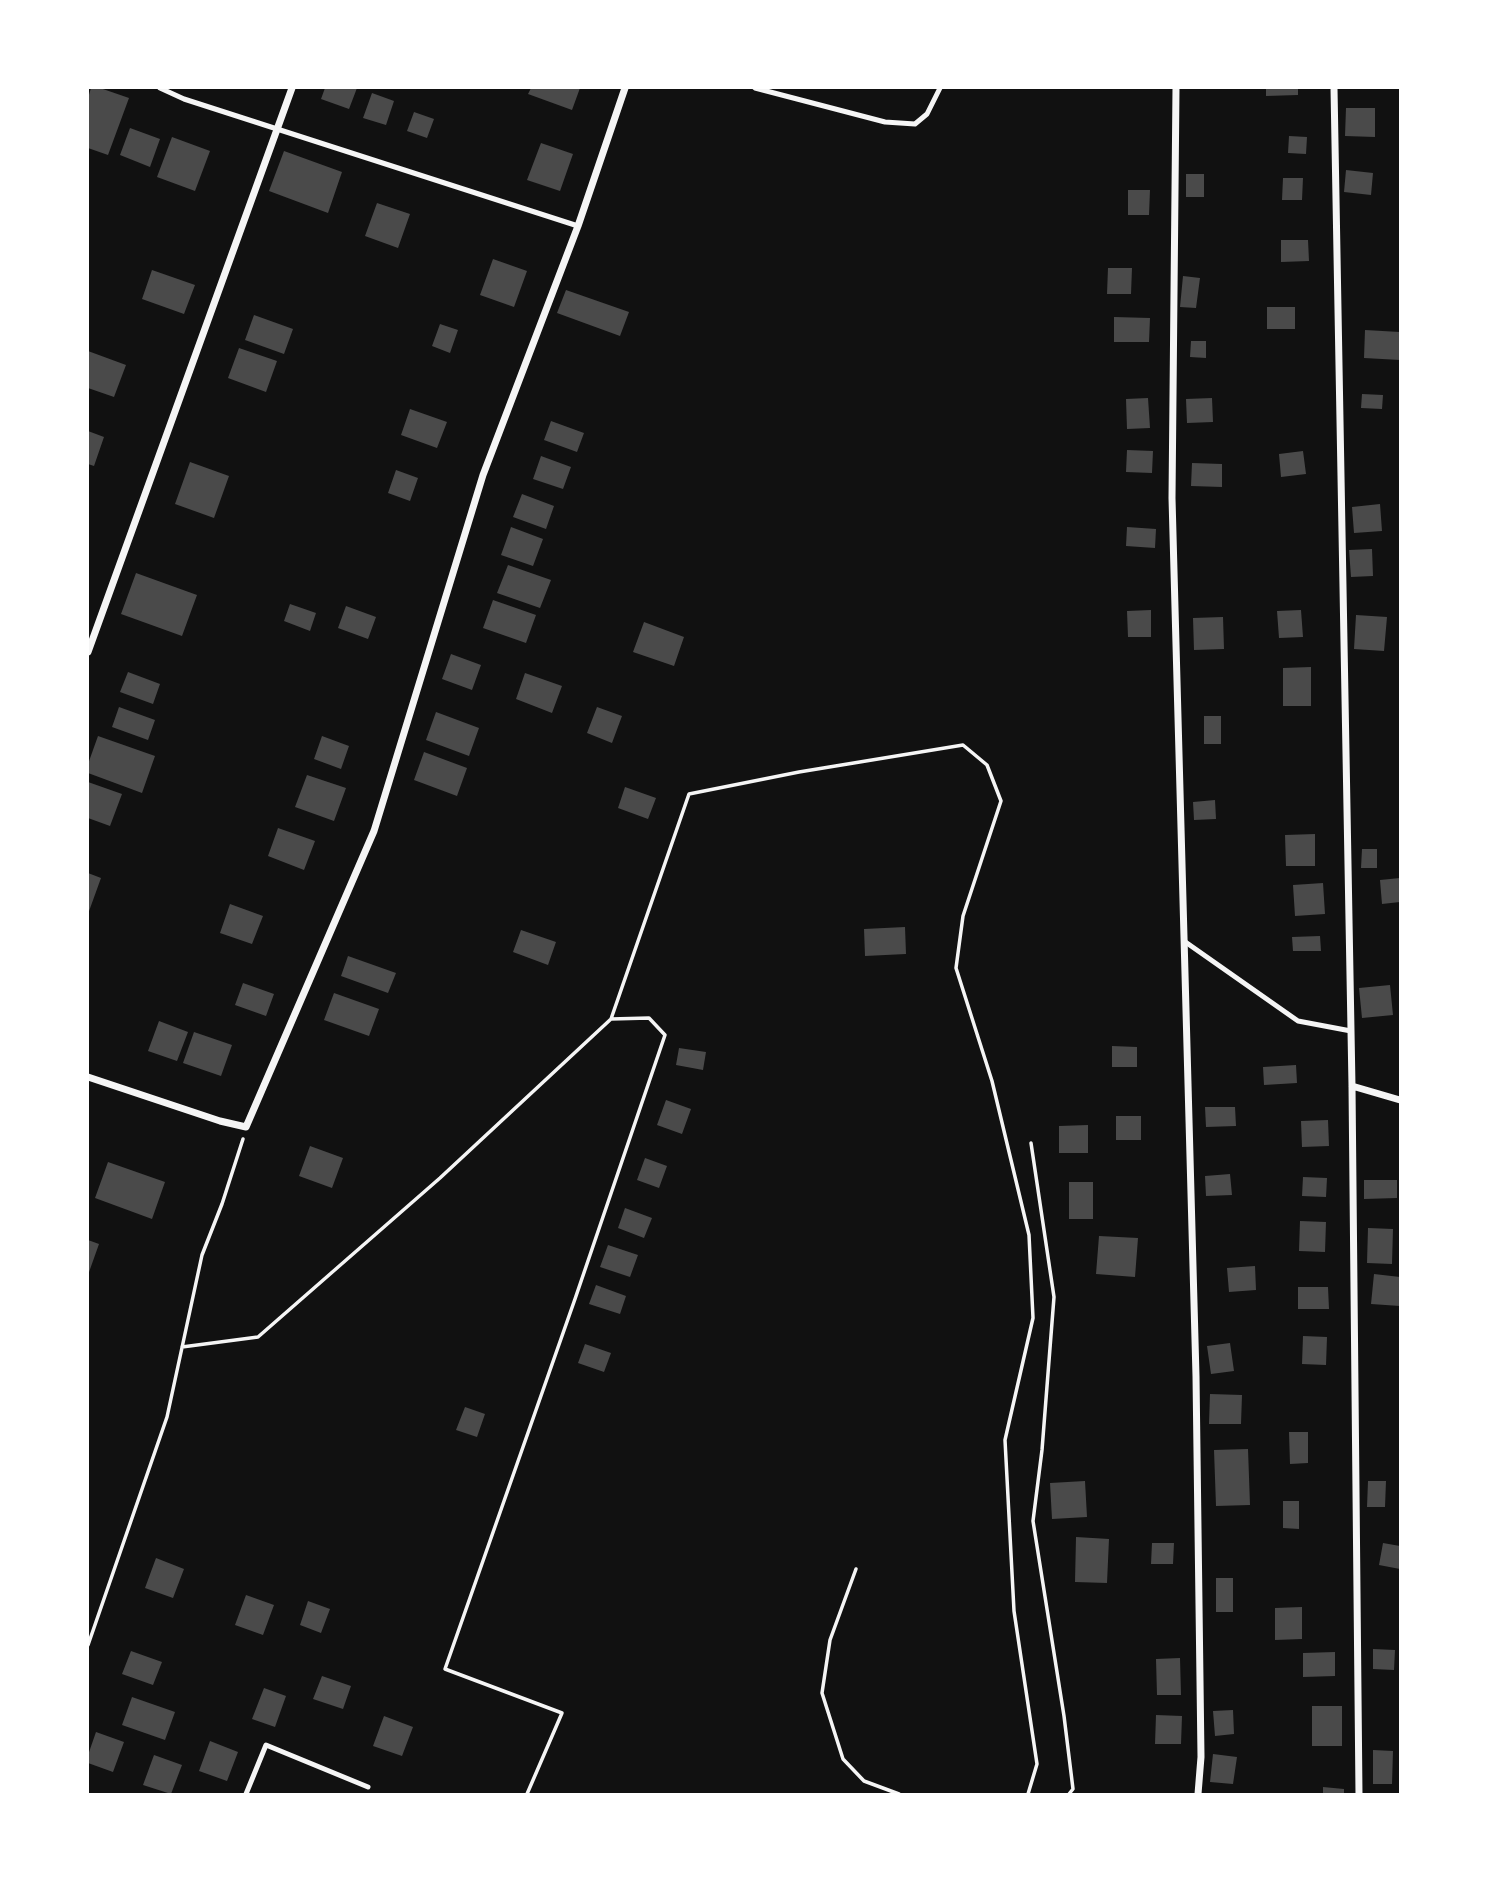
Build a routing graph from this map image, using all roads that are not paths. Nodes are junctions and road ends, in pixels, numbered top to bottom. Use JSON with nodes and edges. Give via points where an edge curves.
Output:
{"nodes":[{"id":1,"x":160,"y":88,"type":"edge"},
{"id":2,"x":292,"y":88,"type":"edge"},
{"id":3,"x":625,"y":88,"type":"edge"},
{"id":4,"x":755,"y":88,"type":"edge"},
{"id":5,"x":940,"y":88,"type":"edge"},
{"id":6,"x":1176,"y":88,"type":"edge"},
{"id":7,"x":1335,"y":88,"type":"edge"},
{"id":8,"x":276,"y":129,"type":"junction"},
{"id":9,"x":578,"y":226,"type":"junction"},
{"id":10,"x":88,"y":652,"type":"edge"},
{"id":11,"x":1184,"y":941,"type":"junction"},
{"id":12,"x":1351,"y":1031,"type":"junction"},
{"id":13,"x":88,"y":1077,"type":"edge"},
{"id":14,"x":1352,"y":1086,"type":"junction"},
{"id":15,"x":1401,"y":1100,"type":"edge"},
{"id":16,"x":369,"y":1787,"type":"dead end"},
{"id":17,"x":246,"y":1794,"type":"edge"},
{"id":18,"x":1198,"y":1794,"type":"edge"},
{"id":19,"x":1359,"y":1794,"type":"edge"}],
"edges":[{"from":1,"to":8,"type":"lane"},
{"from":2,"to":8,"type":"street"},
{"from":3,"to":9,"type":"street"},
{"from":4,"to":5,"type":"lane","via":[[885,122],[915,124],[927,114]]},
{"from":6,"to":11,"type":"street","via":[[1172,498]]},
{"from":7,"to":12,"type":"street"},
{"from":8,"to":9,"type":"lane"},
{"from":8,"to":10,"type":"street"},
{"from":9,"to":13,"type":"street","via":[[483,475],[374,831],[246,1127]]},
{"from":11,"to":12,"type":"lane","via":[[1298,1021]]},
{"from":11,"to":18,"type":"street","via":[[1196,1376],[1202,1756]]},
{"from":12,"to":14,"type":"street"},
{"from":14,"to":15,"type":"street"},
{"from":14,"to":19,"type":"street"},
{"from":16,"to":17,"type":"lane","via":[[266,1745]]}]}
